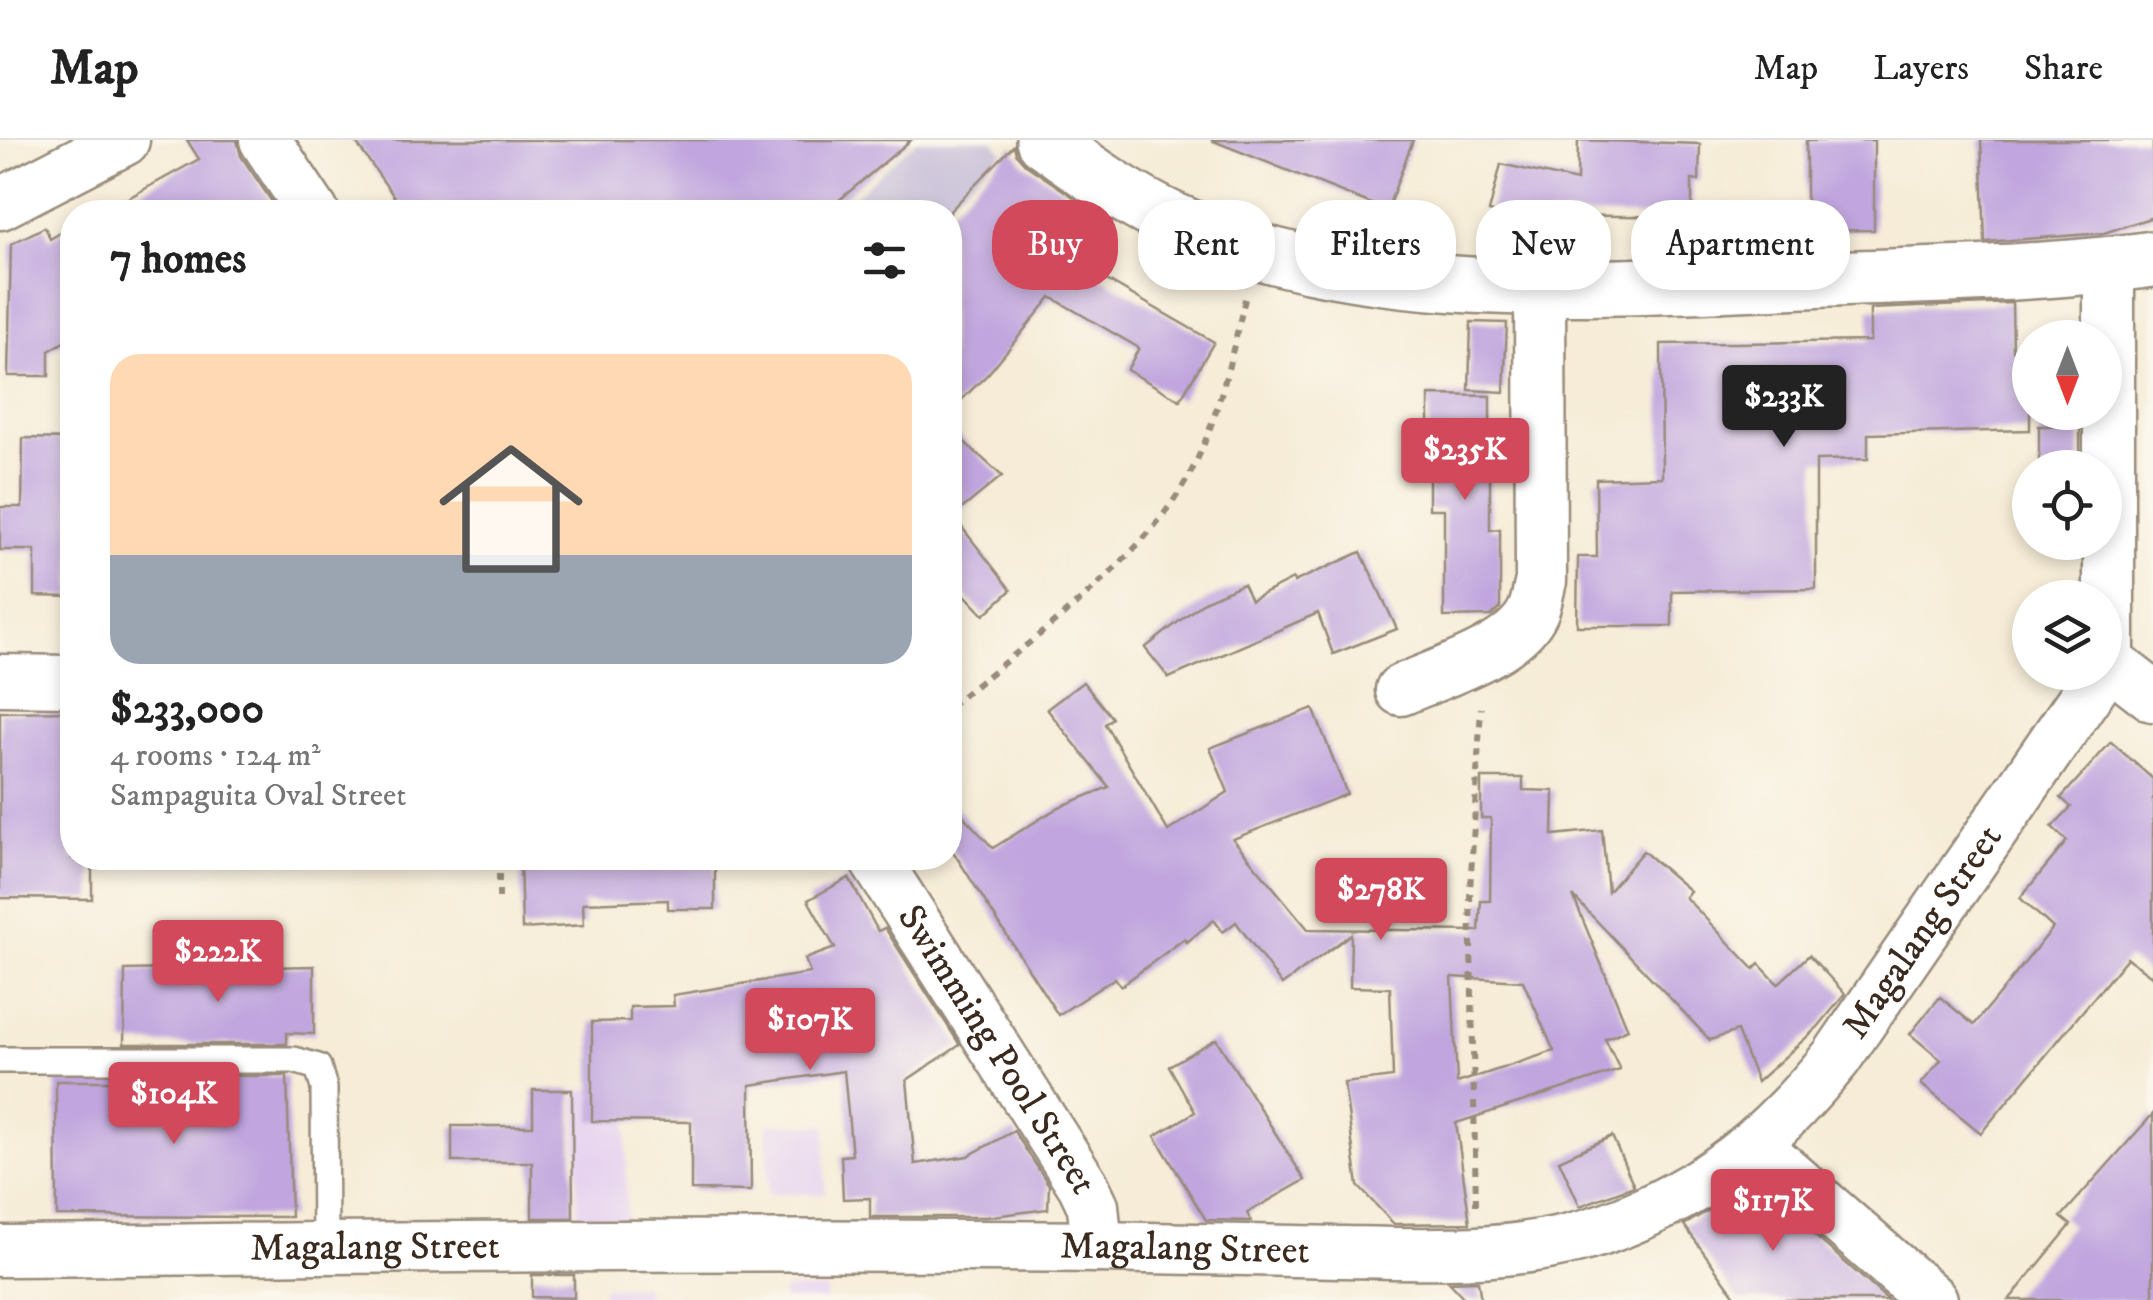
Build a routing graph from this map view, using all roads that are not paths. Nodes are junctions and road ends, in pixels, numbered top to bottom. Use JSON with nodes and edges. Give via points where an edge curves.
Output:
{"nodes":[{"id":1,"x":124,"y":140,"type":"edge"},
{"id":2,"x":264,"y":140,"type":"edge"},
{"id":3,"x":1044,"y":140,"type":"edge"},
{"id":4,"x":306,"y":200,"type":"edge"},
{"id":5,"x":0,"y":204,"type":"edge"},
{"id":6,"x":2131,"y":262,"type":"edge"},
{"id":7,"x":1476,"y":283,"type":"edge"},
{"id":8,"x":1611,"y":285,"type":"edge"},
{"id":9,"x":1540,"y":290,"type":"edge"},
{"id":10,"x":2111,"y":580,"type":"edge"},
{"id":11,"x":2122,"y":677,"type":"edge"},
{"id":12,"x":0,"y":680,"type":"edge"},
{"id":13,"x":60,"y":681,"type":"edge"},
{"id":14,"x":1401,"y":690,"type":"dead end"},
{"id":15,"x":2089,"y":690,"type":"edge"},
{"id":16,"x":2153,"y":696,"type":"edge"},
{"id":17,"x":882,"y":870,"type":"edge"},
{"id":18,"x":0,"y":1060,"type":"edge"},
{"id":19,"x":1756,"y":1146,"type":"junction"},
{"id":20,"x":1098,"y":1247,"type":"junction"},
{"id":21,"x":325,"y":1248,"type":"junction"},
{"id":22,"x":0,"y":1250,"type":"edge"},
{"id":23,"x":1932,"y":1300,"type":"edge"}],
"edges":[{"from":1,"to":5,"type":"street"},
{"from":2,"to":4,"type":"street"},
{"from":3,"to":7,"type":"street","via":[[1172,220],[1258,250],[1342,271]]},
{"from":6,"to":8,"type":"street"},
{"from":6,"to":10,"type":"street"},
{"from":9,"to":14,"type":"street","via":[[1541,581],[1532,613],[1515,635]]},
{"from":11,"to":16,"type":"street"},
{"from":12,"to":13,"type":"street"},
{"from":15,"to":19,"type":"street","name":"Magalang Street","via":[[1836,1058]]},
{"from":17,"to":20,"type":"street","name":"Swimming Pool Street","via":[[1083,1185]]},
{"from":18,"to":21,"type":"lane","via":[[294,1060],[318,1066],[324,1088]]},
{"from":19,"to":20,"type":"street","name":"Magalang Street","via":[[1609,1228],[1542,1245],[1426,1254]]},
{"from":19,"to":23,"type":"street"},
{"from":20,"to":21,"type":"street","name":"Magalang Street"},
{"from":21,"to":22,"type":"street","name":"Magalang Street"}]}
